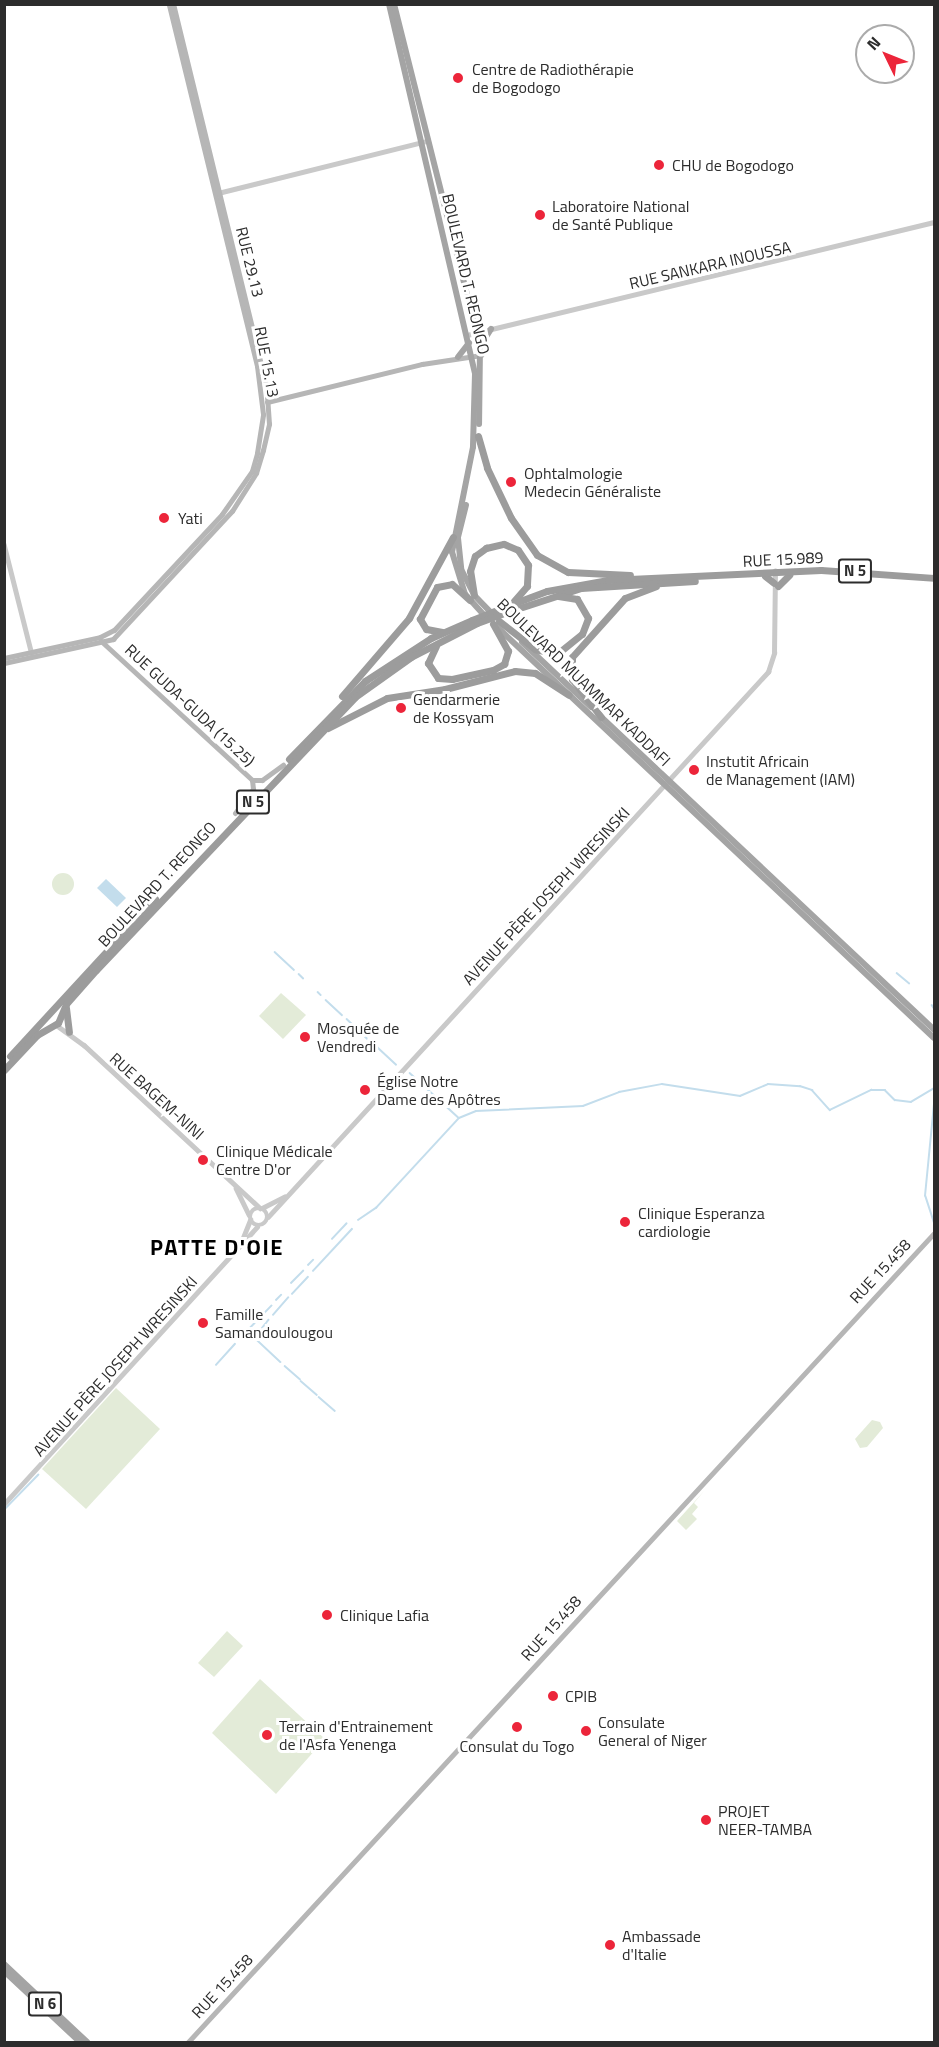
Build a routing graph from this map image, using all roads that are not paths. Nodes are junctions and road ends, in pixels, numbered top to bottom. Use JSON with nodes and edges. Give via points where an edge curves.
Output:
{"nodes":[{"id":1,"x":171,"y":4,"type":"edge"},
{"id":2,"x":389,"y":4,"type":"edge"},
{"id":3,"x":394,"y":4,"type":"edge"},
{"id":4,"x":423,"y":144,"type":"junction"},
{"id":5,"x":217,"y":193,"type":"junction"},
{"id":6,"x":934,"y":222,"type":"edge"},
{"id":7,"x":491,"y":329,"type":"junction"},
{"id":8,"x":477,"y":332,"type":"junction"},
{"id":9,"x":467,"y":335,"type":"junction"},
{"id":10,"x":469,"y":343,"type":"junction"},
{"id":11,"x":480,"y":346,"type":"junction"},
{"id":12,"x":481,"y":355,"type":"junction"},
{"id":13,"x":471,"y":356,"type":"junction"},
{"id":14,"x":458,"y":357,"type":"junction"},
{"id":15,"x":265,"y":402,"type":"junction"},
{"id":16,"x":478,"y":436,"type":"junction"},
{"id":17,"x":456,"y":534,"type":"junction"},
{"id":18,"x":4,"y":544,"type":"edge"},
{"id":19,"x":452,"y":552,"type":"joint"},
{"id":20,"x":934,"y":578,"type":"edge"},
{"id":21,"x":776,"y":579,"type":"junction"},
{"id":22,"x":668,"y":580,"type":"junction"},
{"id":23,"x":934,"y":582,"type":"edge"},
{"id":24,"x":472,"y":598,"type":"junction"},
{"id":25,"x":541,"y":598,"type":"junction"},
{"id":26,"x":510,"y":604,"type":"junction"},
{"id":27,"x":501,"y":611,"type":"junction"},
{"id":28,"x":496,"y":622,"type":"junction"},
{"id":29,"x":446,"y":634,"type":"junction"},
{"id":30,"x":101,"y":640,"type":"junction"},
{"id":31,"x":31,"y":654,"type":"junction"},
{"id":32,"x":4,"y":658,"type":"edge"},
{"id":33,"x":4,"y":663,"type":"edge"},
{"id":34,"x":569,"y":695,"type":"junction"},
{"id":35,"x":601,"y":717,"type":"junction"},
{"id":36,"x":322,"y":721,"type":"junction"},
{"id":37,"x":322,"y":730,"type":"junction"},
{"id":38,"x":283,"y":765,"type":"junction"},
{"id":39,"x":252,"y":780,"type":"junction"},
{"id":40,"x":666,"y":783,"type":"junction"},
{"id":41,"x":235,"y":813,"type":"junction"},
{"id":42,"x":72,"y":997,"type":"junction"},
{"id":43,"x":49,"y":1014,"type":"junction"},
{"id":44,"x":57,"y":1021,"type":"junction"},
{"id":45,"x":43,"y":1030,"type":"junction"},
{"id":46,"x":934,"y":1030,"type":"edge"},
{"id":47,"x":68,"y":1031,"type":"junction"},
{"id":48,"x":934,"y":1038,"type":"edge"},
{"id":49,"x":4,"y":1063,"type":"edge"},
{"id":50,"x":4,"y":1070,"type":"edge"},
{"id":51,"x":231,"y":1181,"type":"junction"},
{"id":52,"x":287,"y":1196,"type":"junction"},
{"id":53,"x":261,"y":1208,"type":"junction"},
{"id":54,"x":268,"y":1217,"type":"junction"},
{"id":55,"x":250,"y":1219,"type":"junction"},
{"id":56,"x":257,"y":1227,"type":"junction"},
{"id":57,"x":934,"y":1233,"type":"edge"},
{"id":58,"x":241,"y":1243,"type":"junction"},
{"id":59,"x":4,"y":1504,"type":"edge"},
{"id":60,"x":4,"y":1964,"type":"edge"},
{"id":61,"x":4,"y":1971,"type":"edge"},
{"id":62,"x":80,"y":2043,"type":"edge"},
{"id":63,"x":87,"y":2043,"type":"edge"},
{"id":64,"x":188,"y":2043,"type":"edge"}],
"edges":[{"from":1,"to":5,"type":"main road","name":"RUE 15.13"},
{"from":2,"to":4,"type":"main road","name":"BOULEVARD T. REONGO"},
{"from":3,"to":4,"type":"main road","name":"BOULEVARD T. REONGO"},
{"from":4,"to":5,"type":"street"},
{"from":4,"to":8,"type":"main road","name":"BOULEVARD T. REONGO"},
{"from":4,"to":9,"type":"main road","name":"BOULEVARD T. REONGO"},
{"from":5,"to":15,"type":"main road","name":"RUE 15.13"},
{"from":6,"to":7,"type":"street","name":"RUE SANKARA INOUSSA"},
{"from":7,"to":8,"type":"street","name":"RUE SANKARA INOUSSA"},
{"from":7,"to":11,"type":"main road"},
{"from":8,"to":9,"type":"street","name":"RUE SANKARA INOUSSA"},
{"from":8,"to":11,"type":"main road","name":"BOULEVARD T. REONGO"},
{"from":9,"to":10,"type":"main road","name":"BOULEVARD T. REONGO"},
{"from":10,"to":13,"type":"main road","name":"BOULEVARD T. REONGO"},
{"from":10,"to":14,"type":"main road"},
{"from":11,"to":12,"type":"main road","name":"BOULEVARD T. REONGO"},
{"from":12,"to":13,"type":"main road"},
{"from":12,"to":16,"type":"main road","name":"BOULEVARD T. REONGO"},
{"from":13,"to":14,"type":"main road"},
{"from":13,"to":17,"type":"main road","name":"BOULEVARD T. REONGO","via":[[476,390],[473,447]]},
{"from":14,"to":15,"type":"main road"},
{"from":15,"to":30,"type":"main road","name":"RUE 15.13","via":[[254,463],[230,505]]},
{"from":16,"to":17,"type":"main road","name":"BOULEVARD T. REONGO"},
{"from":16,"to":22,"type":"highway","via":[[487,468],[511,518],[529,547],[547,562],[579,574]]},
{"from":17,"to":19,"type":"main road","name":"BOULEVARD T. REONGO"},
{"from":17,"to":24,"type":"main road","name":"BOULEVARD MUAMMAR KADDAFI","via":[[461,568]]},
{"from":17,"to":36,"type":"highway","via":[[398,633]]},
{"from":18,"to":31,"type":"street"},
{"from":19,"to":24,"type":"main road","name":"BOULEVARD MUAMMAR KADDAFI","via":[[458,579]]},
{"from":20,"to":21,"type":"highway","name":"RUE 15.989","number":"N 5","via":[[831,570]]},
{"from":21,"to":22,"type":"highway","name":"RUE 15.989","number":"N 5"},
{"from":21,"to":22,"type":"highway","number":"N 5","via":[[765,576]]},
{"from":21,"to":23,"type":"highway","number":"N 5","via":[[789,574]]},
{"from":21,"to":40,"type":"street","name":"AVENUE PÈRE JOSEPH WRESINSKI","via":[[771,667]]},
{"from":22,"to":25,"type":"highway","number":"N 5","via":[[594,586]]},
{"from":22,"to":26,"type":"highway","number":"N 5","via":[[567,585]]},
{"from":22,"to":35,"type":"highway","via":[[625,598],[572,657],[572,679]]},
{"from":24,"to":26,"type":"highway","via":[[470,571],[476,556],[490,546],[509,545],[524,557],[529,575],[522,593]]},
{"from":24,"to":28,"type":"main road","name":"BOULEVARD MUAMMAR KADDAFI"},
{"from":24,"to":29,"type":"highway","via":[[449,583],[435,589],[422,611],[421,623],[431,631]]},
{"from":25,"to":27,"type":"highway","number":"N 5"},
{"from":25,"to":28,"type":"highway","via":[[571,596],[586,609],[586,628],[557,654],[535,649]]},
{"from":26,"to":27,"type":"highway","number":"N 5"},
{"from":27,"to":29,"type":"highway","name":"BOULEVARD T. REONGO","number":"N 5","bridge":true},
{"from":28,"to":29,"type":"highway","via":[[508,651],[504,664],[446,680],[435,676],[428,666],[429,654]]},
{"from":28,"to":34,"type":"main road","name":"BOULEVARD MUAMMAR KADDAFI"},
{"from":28,"to":35,"type":"main road","name":"BOULEVARD MUAMMAR KADDAFI"},
{"from":29,"to":36,"type":"highway","number":"N 5","via":[[365,681]]},
{"from":29,"to":37,"type":"highway","name":"BOULEVARD T. REONGO","number":"N 5","via":[[372,683]]},
{"from":30,"to":31,"type":"main road","name":"RUE 15.13"},
{"from":30,"to":39,"type":"main road","name":"RUE GUDA-GUDA (15.25)"},
{"from":31,"to":32,"type":"main road"},
{"from":31,"to":33,"type":"main road"},
{"from":34,"to":37,"type":"highway","via":[[535,673],[515,671],[445,689],[379,700]]},
{"from":34,"to":40,"type":"main road","name":"BOULEVARD MUAMMAR KADDAFI"},
{"from":35,"to":40,"type":"main road","name":"BOULEVARD MUAMMAR KADDAFI"},
{"from":36,"to":38,"type":"highway","number":"N 5"},
{"from":37,"to":42,"type":"highway","name":"BOULEVARD T. REONGO","number":"N 5"},
{"from":38,"to":39,"type":"main road","via":[[262,780]]},
{"from":38,"to":41,"type":"highway","number":"N 5"},
{"from":39,"to":41,"type":"main road","via":[[253,789]]},
{"from":40,"to":46,"type":"main road","name":"BOULEVARD MUAMMAR KADDAFI"},
{"from":40,"to":48,"type":"main road","name":"BOULEVARD MUAMMAR KADDAFI"},
{"from":40,"to":52,"type":"street","name":"AVENUE PÈRE JOSEPH WRESINSKI"},
{"from":41,"to":43,"type":"highway","number":"N 5"},
{"from":42,"to":44,"type":"highway","name":"BOULEVARD T. REONGO","number":"N 5"},
{"from":42,"to":47,"type":"highway","via":[[65,1015]]},
{"from":43,"to":44,"type":"highway"},
{"from":43,"to":44,"type":"highway"},
{"from":43,"to":49,"type":"highway","number":"N 5"},
{"from":44,"to":45,"type":"highway","name":"BOULEVARD T. REONGO","number":"N 5"},
{"from":44,"to":47,"type":"street","name":"RUE BAGEM-NINI"},
{"from":45,"to":47,"type":"highway"},
{"from":45,"to":50,"type":"highway","name":"BOULEVARD T. REONGO","number":"N 5"},
{"from":47,"to":51,"type":"street","name":"RUE BAGEM-NINI"},
{"from":51,"to":53,"type":"street","name":"RUE BAGEM-NINI"},
{"from":51,"to":55,"type":"street","via":[[243,1198]]},
{"from":52,"to":53,"type":"street","name":"AVENUE PÈRE JOSEPH WRESINSKI"},
{"from":52,"to":54,"type":"street","name":"AVENUE PÈRE JOSEPH WRESINSKI"},
{"from":53,"to":54,"type":"street"},
{"from":53,"to":55,"type":"street","via":[[253,1210]]},
{"from":54,"to":56,"type":"street","via":[[264,1225]]},
{"from":55,"to":56,"type":"street"},
{"from":55,"to":58,"type":"street","name":"AVENUE PÈRE JOSEPH WRESINSKI"},
{"from":56,"to":58,"type":"street","name":"AVENUE PÈRE JOSEPH WRESINSKI"},
{"from":57,"to":64,"type":"main road","name":"RUE 15.458"},
{"from":58,"to":59,"type":"street","name":"AVENUE PÈRE JOSEPH WRESINSKI"},
{"from":60,"to":63,"type":"main road","number":"N 6"},
{"from":61,"to":62,"type":"main road","number":"N 6"}]}
